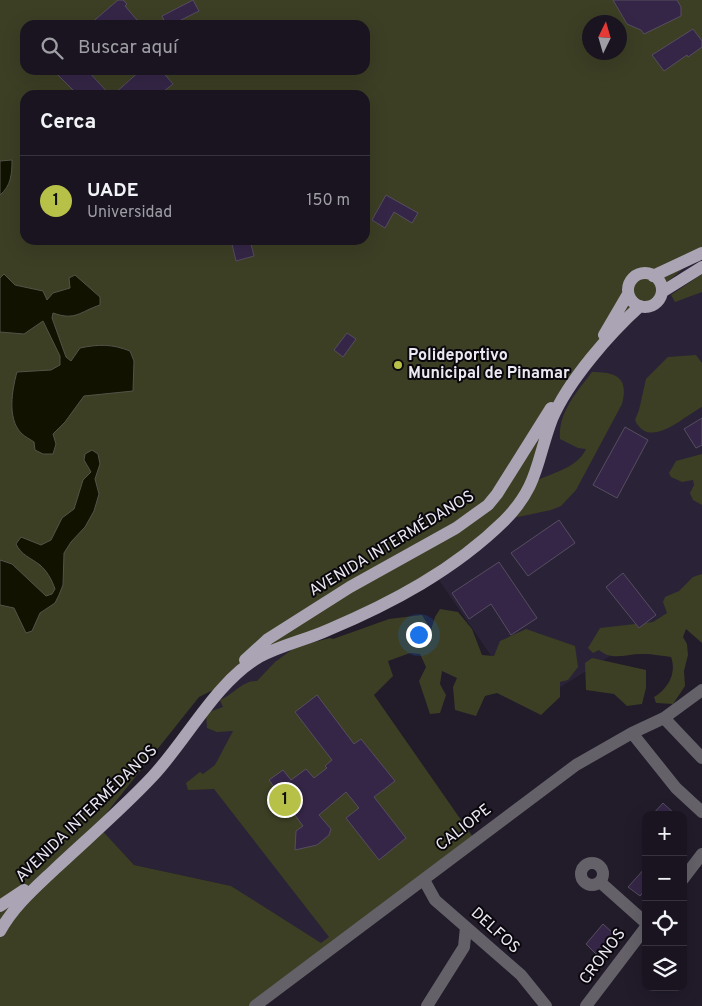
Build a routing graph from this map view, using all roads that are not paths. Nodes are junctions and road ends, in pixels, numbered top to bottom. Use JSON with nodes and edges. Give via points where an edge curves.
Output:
{"nodes":[{"id":1,"x":702,"y":252,"type":"edge"},
{"id":2,"x":702,"y":267,"type":"edge"},
{"id":3,"x":653,"y":276,"type":"junction"},
{"id":4,"x":662,"y":292,"type":"junction"},
{"id":5,"x":628,"y":294,"type":"junction"},
{"id":6,"x":640,"y":306,"type":"junction"},
{"id":7,"x":702,"y":690,"type":"edge"},
{"id":8,"x":664,"y":718,"type":"junction"},
{"id":9,"x":632,"y":733,"type":"junction"},
{"id":10,"x":702,"y":758,"type":"edge"},
{"id":11,"x":702,"y":812,"type":"edge"},
{"id":12,"x":702,"y":854,"type":"edge"},
{"id":13,"x":687,"y":873,"type":"edge"},
{"id":14,"x":424,"y":880,"type":"junction"},
{"id":15,"x":600,"y":882,"type":"dead end"},
{"id":16,"x":0,"y":906,"type":"edge"},
{"id":17,"x":642,"y":919,"type":"edge"},
{"id":18,"x":466,"y":927,"type":"junction"},
{"id":19,"x":0,"y":930,"type":"edge"},
{"id":20,"x":642,"y":932,"type":"edge"},
{"id":21,"x":486,"y":944,"type":"junction"},
{"id":22,"x":460,"y":954,"type":"junction"},
{"id":23,"x":255,"y":1006,"type":"edge"},
{"id":24,"x":427,"y":1006,"type":"edge"},
{"id":25,"x":546,"y":1006,"type":"edge"},
{"id":26,"x":586,"y":1006,"type":"edge"}],
"edges":[{"from":1,"to":3,"type":"main road"},
{"from":2,"to":4,"type":"main road"},
{"from":3,"to":4,"type":"main road","via":[[661,285]]},
{"from":3,"to":5,"type":"main road","via":[[636,276],[628,287]]},
{"from":4,"to":6,"type":"main road","via":[[657,302]]},
{"from":5,"to":6,"type":"main road","via":[[632,302]]},
{"from":5,"to":16,"type":"main road","name":"AVENIDA INTERMÉDANOS","via":[[604,335],[571,377],[488,505],[456,528],[268,639],[221,686],[147,777],[32,884]]},
{"from":6,"to":19,"type":"main road","name":"AVENIDA INTERMÉDANOS","via":[[608,338],[561,402],[528,491],[504,520],[458,561],[424,583],[327,631],[293,642],[252,662],[223,688],[152,777],[23,899]]},
{"from":7,"to":8,"type":"street","name":"CALIOPE"},
{"from":8,"to":9,"type":"street","name":"CALIOPE"},
{"from":8,"to":10,"type":"street"},
{"from":9,"to":11,"type":"street","via":[[676,788]]},
{"from":9,"to":14,"type":"street","name":"CALIOPE","via":[[576,765]]},
{"from":12,"to":13,"type":"street"},
{"from":14,"to":18,"type":"street","name":"DELFOS","via":[[435,900]]},
{"from":14,"to":23,"type":"street","name":"CALIOPE"},
{"from":15,"to":17,"type":"street"},
{"from":18,"to":21,"type":"street","name":"DELFOS"},
{"from":18,"to":22,"type":"street"},
{"from":20,"to":26,"type":"street","name":"CRONOS"},
{"from":21,"to":22,"type":"street","via":[[476,945]]},
{"from":21,"to":25,"type":"street","name":"DELFOS","via":[[521,975]]},
{"from":22,"to":24,"type":"street"}]}
